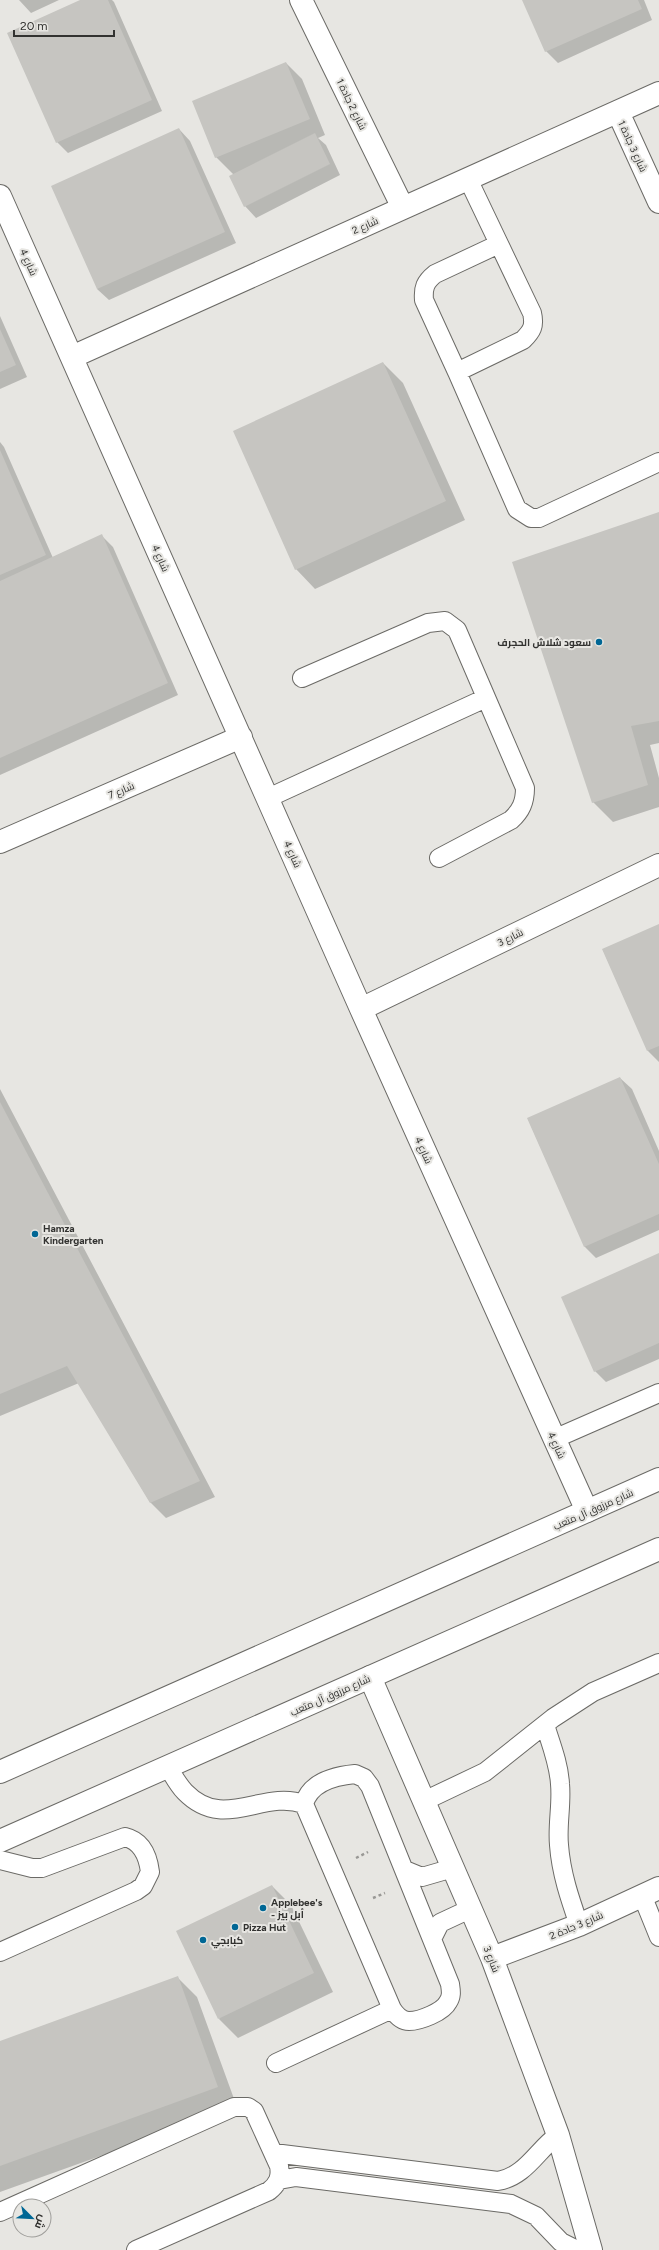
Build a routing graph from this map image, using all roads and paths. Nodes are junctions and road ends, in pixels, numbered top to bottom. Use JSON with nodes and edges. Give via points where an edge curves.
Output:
{"nodes":[{"id":1,"x":301,"y":0,"type":"edge"},
{"id":2,"x":659,"y":93,"type":"edge"},
{"id":3,"x":618,"y":112,"type":"junction"},
{"id":4,"x":468,"y":179,"type":"junction"},
{"id":5,"x":0,"y":196,"type":"edge"},
{"id":6,"x":659,"y":202,"type":"edge"},
{"id":7,"x":403,"y":208,"type":"junction"},
{"id":8,"x":499,"y":244,"type":"junction"},
{"id":9,"x":72,"y":358,"type":"junction"},
{"id":10,"x":457,"y":372,"type":"junction"},
{"id":11,"x":659,"y":462,"type":"edge"},
{"id":12,"x":302,"y":678,"type":"dead end"},
{"id":13,"x":486,"y":698,"type":"junction"},
{"id":14,"x":241,"y":737,"type":"junction"},
{"id":15,"x":268,"y":798,"type":"junction"},
{"id":16,"x":0,"y":842,"type":"edge"},
{"id":17,"x":439,"y":858,"type":"dead end"},
{"id":18,"x":659,"y":865,"type":"edge"},
{"id":19,"x":360,"y":1008,"type":"junction"},
{"id":20,"x":659,"y":1393,"type":"edge"},
{"id":21,"x":554,"y":1439,"type":"junction"},
{"id":22,"x":659,"y":1479,"type":"edge"},
{"id":23,"x":588,"y":1511,"type":"junction"},
{"id":24,"x":659,"y":1549,"type":"edge"},
{"id":25,"x":659,"y":1662,"type":"edge"},
{"id":26,"x":370,"y":1677,"type":"junction"},
{"id":27,"x":545,"y":1725,"type":"junction"},
{"id":28,"x":168,"y":1767,"type":"junction"},
{"id":29,"x":0,"y":1772,"type":"edge"},
{"id":30,"x":424,"y":1801,"type":"junction"},
{"id":31,"x":304,"y":1804,"type":"junction"},
{"id":32,"x":0,"y":1841,"type":"edge"},
{"id":33,"x":393,"y":1841,"type":"junction"},
{"id":34,"x":0,"y":1860,"type":"edge"},
{"id":35,"x":332,"y":1868,"type":"junction"},
{"id":36,"x":453,"y":1868,"type":"junction"},
{"id":37,"x":407,"y":1876,"type":"junction"},
{"id":38,"x":651,"y":1891,"type":"edge"},
{"id":39,"x":349,"y":1909,"type":"junction"},
{"id":40,"x":470,"y":1909,"type":"junction"},
{"id":41,"x":579,"y":1925,"type":"junction"},
{"id":42,"x":659,"y":1937,"type":"edge"},
{"id":43,"x":432,"y":1939,"type":"junction"},
{"id":44,"x":0,"y":1952,"type":"edge"},
{"id":45,"x":492,"y":1958,"type":"junction"},
{"id":46,"x":392,"y":2009,"type":"junction"},
{"id":47,"x":276,"y":2063,"type":"dead end"},
{"id":48,"x":558,"y":2135,"type":"junction"},
{"id":49,"x":274,"y":2153,"type":"junction"},
{"id":50,"x":279,"y":2180,"type":"junction"},
{"id":51,"x":0,"y":2212,"type":"edge"},
{"id":52,"x":136,"y":2250,"type":"edge"},
{"id":53,"x":577,"y":2250,"type":"edge"},
{"id":54,"x":591,"y":2250,"type":"edge"}],
"edges":[{"from":1,"to":7,"type":"street","name":"شارع 2 جادة 1"},
{"from":2,"to":3,"type":"street","name":"شارع 2"},
{"from":3,"to":4,"type":"street","name":"شارع 2"},
{"from":3,"to":6,"type":"street","name":"شارع 3 جادة 1"},
{"from":4,"to":7,"type":"street","name":"شارع 2"},
{"from":4,"to":8,"type":"lane"},
{"from":5,"to":9,"type":"street","name":"شارع 4"},
{"from":7,"to":9,"type":"street","name":"شارع 2"},
{"from":8,"to":10,"type":"lane","via":[[435,274],[427,281],[424,290],[424,300]]},
{"from":8,"to":10,"type":"lane","via":[[532,314],[534,324],[531,333],[523,340]]},
{"from":9,"to":14,"type":"street","name":"شارع 4"},
{"from":10,"to":11,"type":"lane","via":[[517,509],[523,515],[539,518]]},
{"from":12,"to":13,"type":"lane","via":[[428,623],[445,622],[457,630]]},
{"from":13,"to":15,"type":"lane"},
{"from":13,"to":17,"type":"lane","via":[[525,788],[525,797],[518,814],[511,820]]},
{"from":14,"to":15,"type":"street","name":"شارع 4"},
{"from":14,"to":16,"type":"street","name":"شارع 7"},
{"from":15,"to":19,"type":"street","name":"شارع 4"},
{"from":18,"to":19,"type":"street","name":"شارع 3"},
{"from":19,"to":21,"type":"street","name":"شارع 4"},
{"from":20,"to":21,"type":"lane"},
{"from":21,"to":23,"type":"street","name":"شارع 4"},
{"from":22,"to":23,"type":"street","name":"شارع مرزوق آل متعب"},
{"from":23,"to":29,"type":"street","name":"شارع مرزوق آل متعب"},
{"from":24,"to":26,"type":"street","name":"شارع مرزوق آل متعب"},
{"from":25,"to":27,"type":"lane","via":[[592,1692]]},
{"from":26,"to":28,"type":"street","name":"شارع مرزوق آل متعب"},
{"from":26,"to":30,"type":"street","name":"شارع 3"},
{"from":27,"to":30,"type":"lane","via":[[485,1772]]},
{"from":27,"to":41,"type":"lane","via":[[560,1784],[559,1844],[562,1867],[567,1893]]},
{"from":28,"to":31,"type":"lane","via":[[185,1792],[197,1802],[215,1809],[234,1811],[281,1800],[293,1800]]},
{"from":28,"to":32,"type":"street","name":"شارع مرزوق آل متعب"},
{"from":30,"to":36,"type":"street","name":"شارع 3"},
{"from":31,"to":33,"type":"lane","via":[[307,1793],[314,1785],[355,1774],[364,1778],[370,1786]]},
{"from":31,"to":35,"type":"lane"},
{"from":33,"to":35,"type":"path"},
{"from":33,"to":37,"type":"lane"},
{"from":34,"to":44,"type":"lane","via":[[42,1868],[125,1837],[143,1848],[150,1872],[143,1886],[136,1891]]},
{"from":35,"to":39,"type":"lane"},
{"from":36,"to":37,"type":"lane","via":[[422,1877]]},
{"from":36,"to":40,"type":"street","name":"شارع 3"},
{"from":37,"to":39,"type":"path"},
{"from":37,"to":43,"type":"lane"},
{"from":38,"to":41,"type":"street","name":"شارع 3 جادة 2"},
{"from":38,"to":42,"type":"lane"},
{"from":39,"to":46,"type":"lane"},
{"from":40,"to":43,"type":"lane","via":[[440,1923]]},
{"from":40,"to":45,"type":"street","name":"شارع 3"},
{"from":41,"to":45,"type":"street","name":"شارع 3 جادة 2"},
{"from":43,"to":46,"type":"lane","via":[[450,1984],[451,1994],[448,2003],[440,2010],[408,2021],[398,2018]]},
{"from":45,"to":48,"type":"street","name":"شارع 3"},
{"from":46,"to":47,"type":"lane"},
{"from":48,"to":49,"type":"lane","via":[[544,2145],[526,2168],[516,2176],[498,2181]]},
{"from":48,"to":54,"type":"street","name":"شارع 3"},
{"from":49,"to":50,"type":"lane","via":[[279,2166]]},
{"from":49,"to":51,"type":"lane","via":[[254,2111],[248,2107],[234,2107]]},
{"from":50,"to":52,"type":"lane","via":[[269,2191]]},
{"from":50,"to":53,"type":"lane","via":[[296,2177],[511,2204],[536,2216],[561,2242]]}]}
